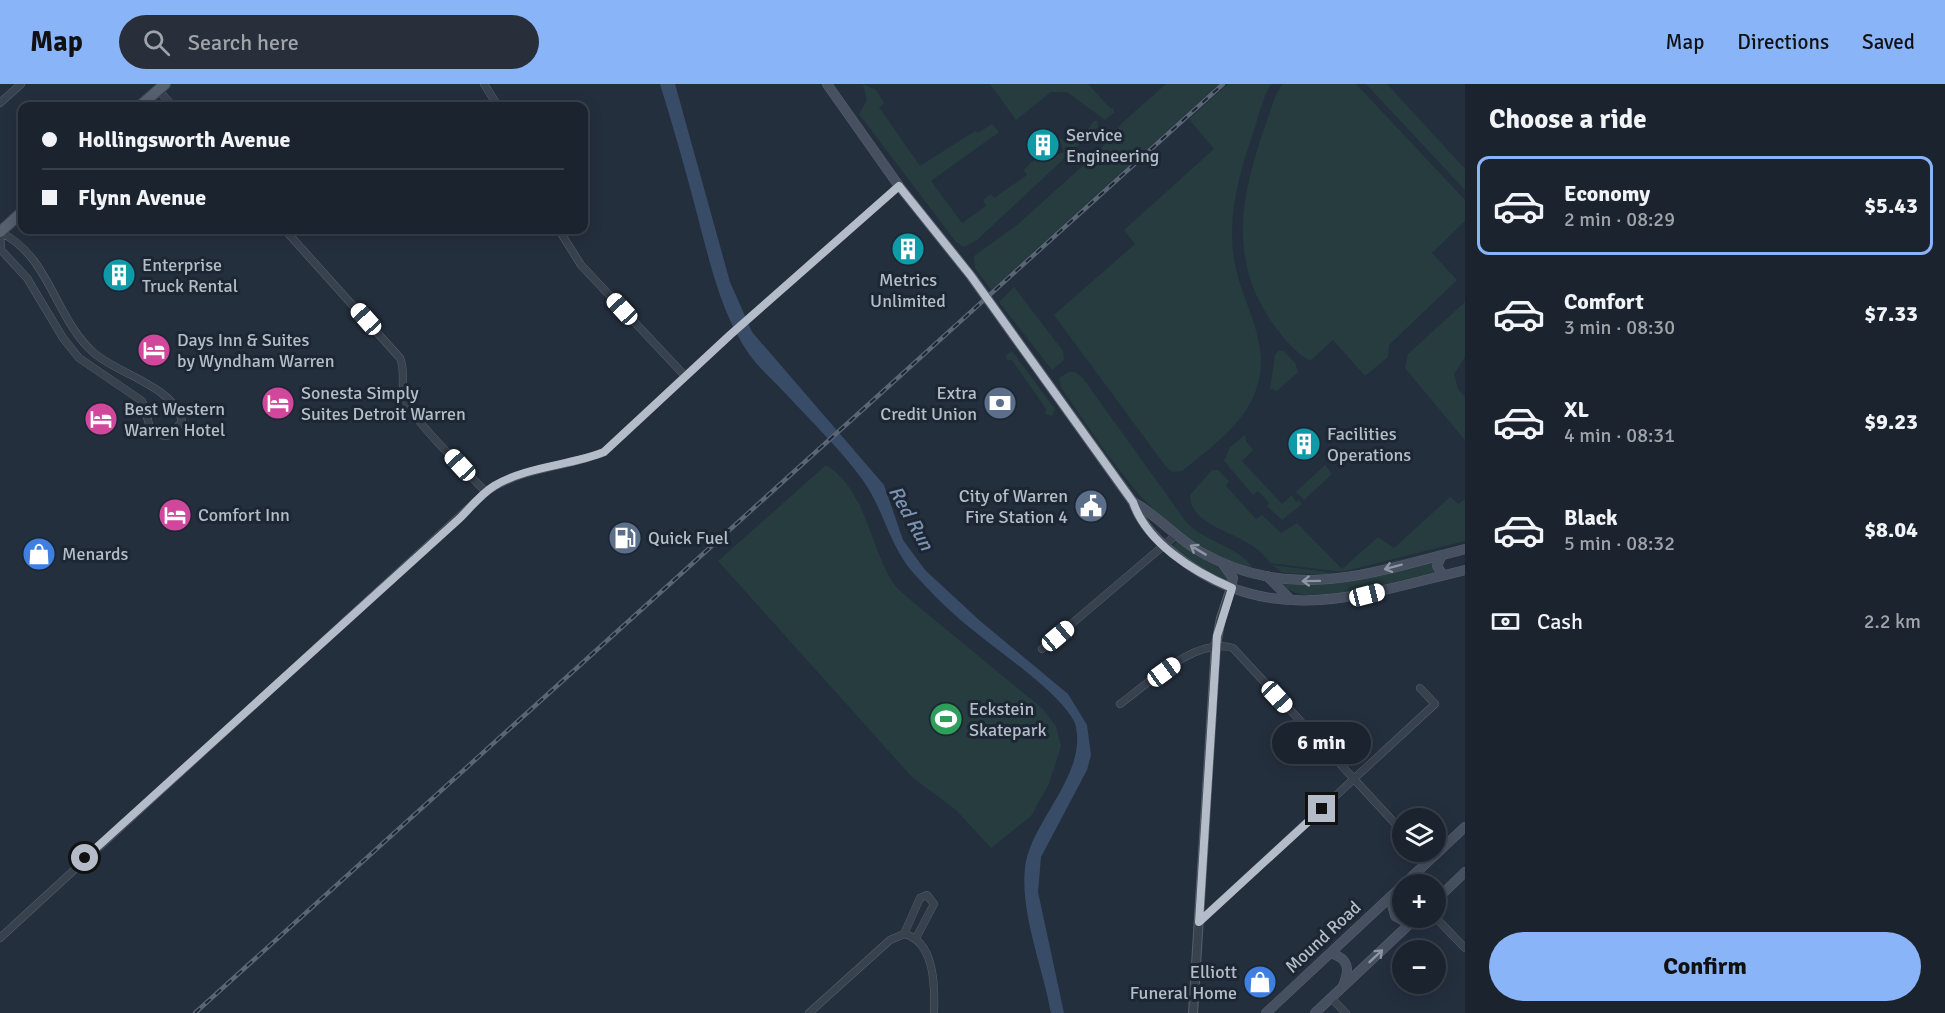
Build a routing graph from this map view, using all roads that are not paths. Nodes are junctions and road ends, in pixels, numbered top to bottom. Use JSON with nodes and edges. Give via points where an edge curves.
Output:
{"nodes":[{"id":1,"x":21,"y":84,"type":"edge"},
{"id":2,"x":484,"y":84,"type":"edge"},
{"id":3,"x":827,"y":84,"type":"edge"},
{"id":4,"x":161,"y":87,"type":"edge"},
{"id":5,"x":144,"y":102,"type":"edge"},
{"id":6,"x":170,"y":102,"type":"edge"},
{"id":7,"x":495,"y":102,"type":"edge"},
{"id":8,"x":0,"y":103,"type":"edge"},
{"id":9,"x":899,"y":186,"type":"junction"},
{"id":10,"x":18,"y":216,"type":"edge"},
{"id":11,"x":0,"y":232,"type":"edge"},
{"id":12,"x":289,"y":234,"type":"edge"},
{"id":13,"x":562,"y":234,"type":"edge"},
{"id":14,"x":43,"y":273,"type":"junction"},
{"id":15,"x":31,"y":284,"type":"junction"},
{"id":16,"x":71,"y":327,"type":"junction"},
{"id":17,"x":63,"y":338,"type":"junction"},
{"id":18,"x":106,"y":361,"type":"junction"},
{"id":19,"x":100,"y":373,"type":"junction"},
{"id":20,"x":686,"y":376,"type":"junction"},
{"id":21,"x":486,"y":492,"type":"junction"},
{"id":22,"x":1133,"y":502,"type":"junction"},
{"id":23,"x":1176,"y":535,"type":"junction"},
{"id":24,"x":1164,"y":546,"type":"junction"},
{"id":25,"x":1465,"y":549,"type":"edge"},
{"id":26,"x":1442,"y":555,"type":"junction"},
{"id":27,"x":1221,"y":562,"type":"junction"},
{"id":28,"x":1465,"y":570,"type":"edge"},
{"id":29,"x":1443,"y":575,"type":"junction"},
{"id":30,"x":1267,"y":576,"type":"junction"},
{"id":31,"x":1232,"y":588,"type":"junction"},
{"id":32,"x":1293,"y":601,"type":"junction"},
{"id":33,"x":1216,"y":645,"type":"junction"},
{"id":34,"x":1042,"y":649,"type":"dead end"},
{"id":35,"x":1420,"y":688,"type":"dead end"},
{"id":36,"x":1120,"y":704,"type":"dead end"},
{"id":37,"x":1355,"y":780,"type":"junction"},
{"id":38,"x":1392,"y":820,"type":"edge"},
{"id":39,"x":1465,"y":827,"type":"edge"},
{"id":40,"x":1446,"y":845,"type":"edge"},
{"id":41,"x":1428,"y":862,"type":"edge"},
{"id":42,"x":1465,"y":872,"type":"edge"},
{"id":43,"x":1415,"y":874,"type":"edge"},
{"id":44,"x":1446,"y":890,"type":"edge"},
{"id":45,"x":1390,"y":897,"type":"joint"},
{"id":46,"x":1392,"y":905,"type":"edge"},
{"id":47,"x":1199,"y":922,"type":"junction"},
{"id":48,"x":1406,"y":928,"type":"edge"},
{"id":49,"x":1446,"y":928,"type":"edge"},
{"id":50,"x":904,"y":934,"type":"junction"},
{"id":51,"x":0,"y":938,"type":"edge"},
{"id":52,"x":916,"y":938,"type":"junction"},
{"id":53,"x":1465,"y":948,"type":"edge"},
{"id":54,"x":1331,"y":953,"type":"junction"},
{"id":55,"x":1342,"y":988,"type":"junction"},
{"id":56,"x":1332,"y":998,"type":"junction"},
{"id":57,"x":809,"y":1013,"type":"edge"},
{"id":58,"x":934,"y":1013,"type":"edge"},
{"id":59,"x":1193,"y":1013,"type":"edge"},
{"id":60,"x":1266,"y":1013,"type":"edge"},
{"id":61,"x":1315,"y":1013,"type":"edge"},
{"id":62,"x":1346,"y":1013,"type":"edge"}],
"edges":[{"from":1,"to":8,"type":"street"},
{"from":2,"to":7,"type":"street"},
{"from":3,"to":9,"type":"main road"},
{"from":4,"to":5,"type":"main road"},
{"from":4,"to":6,"type":"street"},
{"from":9,"to":20,"type":"street"},
{"from":9,"to":22,"type":"main road","via":[[971,276]]},
{"from":10,"to":11,"type":"main road"},
{"from":11,"to":14,"type":"street","via":[[15,239]]},
{"from":11,"to":15,"type":"street","via":[[1,249]]},
{"from":12,"to":21,"type":"street","via":[[400,358],[404,370],[401,385],[409,408]]},
{"from":13,"to":20,"type":"street","via":[[581,265]]},
{"from":14,"to":15,"type":"street"},
{"from":14,"to":16,"type":"street"},
{"from":15,"to":17,"type":"street"},
{"from":16,"to":17,"type":"street"},
{"from":16,"to":18,"type":"street"},
{"from":17,"to":19,"type":"street","via":[[79,358]]},
{"from":18,"to":19,"type":"street"},
{"from":18,"to":19,"type":"street","via":[[174,402],[181,415],[180,427],[171,435],[157,433],[150,427],[142,401]]},
{"from":20,"to":21,"type":"street","via":[[604,452],[516,476]]},
{"from":21,"to":51,"type":"street"},
{"from":22,"to":23,"type":"main road"},
{"from":22,"to":24,"type":"main road","via":[[1138,517]]},
{"from":23,"to":24,"type":"street"},
{"from":27,"to":23,"type":"main road","one_way":true},
{"from":24,"to":31,"type":"main road","via":[[1200,573]]},
{"from":24,"to":34,"type":"street"},
{"from":25,"to":26,"type":"main road"},
{"from":26,"to":29,"type":"main road","via":[[1437,566]]},
{"from":26,"to":30,"type":"main road","one_way":true,"via":[[1331,580]]},
{"from":27,"to":30,"type":"main road"},
{"from":27,"to":31,"type":"main road","via":[[1233,579]]},
{"from":28,"to":29,"type":"main road"},
{"from":29,"to":32,"type":"main road","via":[[1354,598]]},
{"from":30,"to":32,"type":"main road"},
{"from":31,"to":32,"type":"main road"},
{"from":31,"to":33,"type":"street"},
{"from":33,"to":36,"type":"street","via":[[1194,652]]},
{"from":33,"to":37,"type":"street","via":[[1233,648]]},
{"from":33,"to":47,"type":"street"},
{"from":35,"to":37,"type":"street","via":[[1435,704]]},
{"from":37,"to":38,"type":"street"},
{"from":37,"to":47,"type":"street"},
{"from":39,"to":40,"type":"main road","name":"Mound Road"},
{"from":41,"to":43,"type":"main road","name":"Mound Road"},
{"from":42,"to":44,"type":"main road"},
{"from":45,"to":46,"type":"main road"},
{"from":45,"to":54,"type":"main road","name":"Mound Road"},
{"from":47,"to":59,"type":"street"},
{"from":55,"to":48,"type":"main road","one_way":true},
{"from":49,"to":53,"type":"street"},
{"from":50,"to":52,"type":"street"},
{"from":50,"to":52,"type":"street","via":[[920,898],[927,895],[934,904]]},
{"from":50,"to":57,"type":"street","via":[[890,940]]},
{"from":52,"to":58,"type":"street","via":[[928,956]]},
{"from":54,"to":55,"type":"main road","via":[[1347,964]]},
{"from":54,"to":60,"type":"main road","name":"Mound Road"},
{"from":55,"to":56,"type":"main road"},
{"from":56,"to":61,"type":"main road"},
{"from":56,"to":62,"type":"street"}]}
